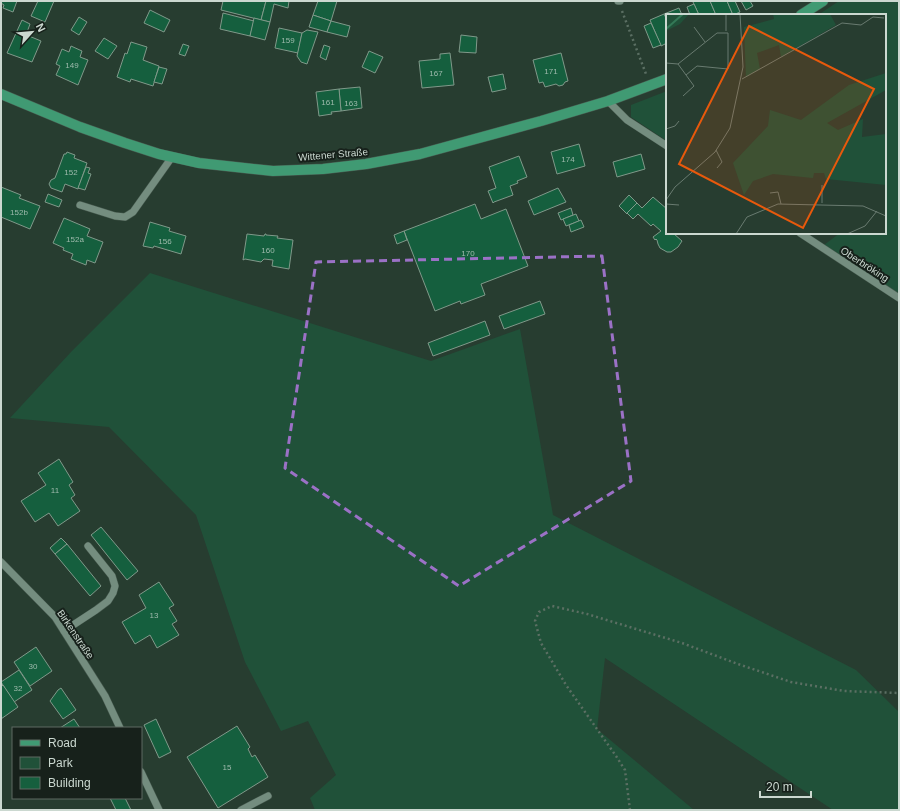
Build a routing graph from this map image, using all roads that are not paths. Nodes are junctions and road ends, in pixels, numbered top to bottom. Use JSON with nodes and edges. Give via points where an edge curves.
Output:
{"nodes":[{"id":1,"x":823,"y":1,"type":"edge"},
{"id":2,"x":803,"y":14,"type":"edge"},
{"id":3,"x":666,"y":79,"type":"edge"},
{"id":4,"x":1,"y":94,"type":"edge"},
{"id":5,"x":608,"y":101,"type":"junction"},
{"id":6,"x":666,"y":145,"type":"edge"},
{"id":7,"x":172,"y":157,"type":"junction"},
{"id":8,"x":80,"y":205,"type":"dead end"},
{"id":9,"x":802,"y":234,"type":"edge"},
{"id":10,"x":899,"y":298,"type":"edge"},
{"id":11,"x":88,"y":546,"type":"dead end"},
{"id":12,"x":1,"y":562,"type":"edge"},
{"id":13,"x":64,"y":631,"type":"junction"},
{"id":14,"x":120,"y":727,"type":"edge"},
{"id":15,"x":142,"y":774,"type":"edge"},
{"id":16,"x":268,"y":796,"type":"dead end"},
{"id":17,"x":160,"y":810,"type":"edge"},
{"id":18,"x":241,"y":810,"type":"edge"}],
"edges":[{"from":1,"to":2,"type":"main road"},
{"from":3,"to":5,"type":"main road","name":"Wittener Straße"},
{"from":4,"to":7,"type":"main road","name":"Wittener Straße","via":[[118,141]]},
{"from":5,"to":6,"type":"street","via":[[627,120]]},
{"from":5,"to":7,"type":"main road","name":"Wittener Straße","via":[[420,154],[366,164],[273,171],[199,163]]},
{"from":7,"to":8,"type":"street","via":[[133,212],[125,217]]},
{"from":9,"to":10,"type":"street","name":"Oberbröking"},
{"from":11,"to":13,"type":"street","via":[[112,576],[115,586],[108,601]]},
{"from":12,"to":13,"type":"street","name":"Birkenstraße","via":[[55,617]]},
{"from":13,"to":14,"type":"street","name":"Birkenstraße","via":[[105,696]]},
{"from":15,"to":17,"type":"street"},
{"from":16,"to":18,"type":"street"}]}
